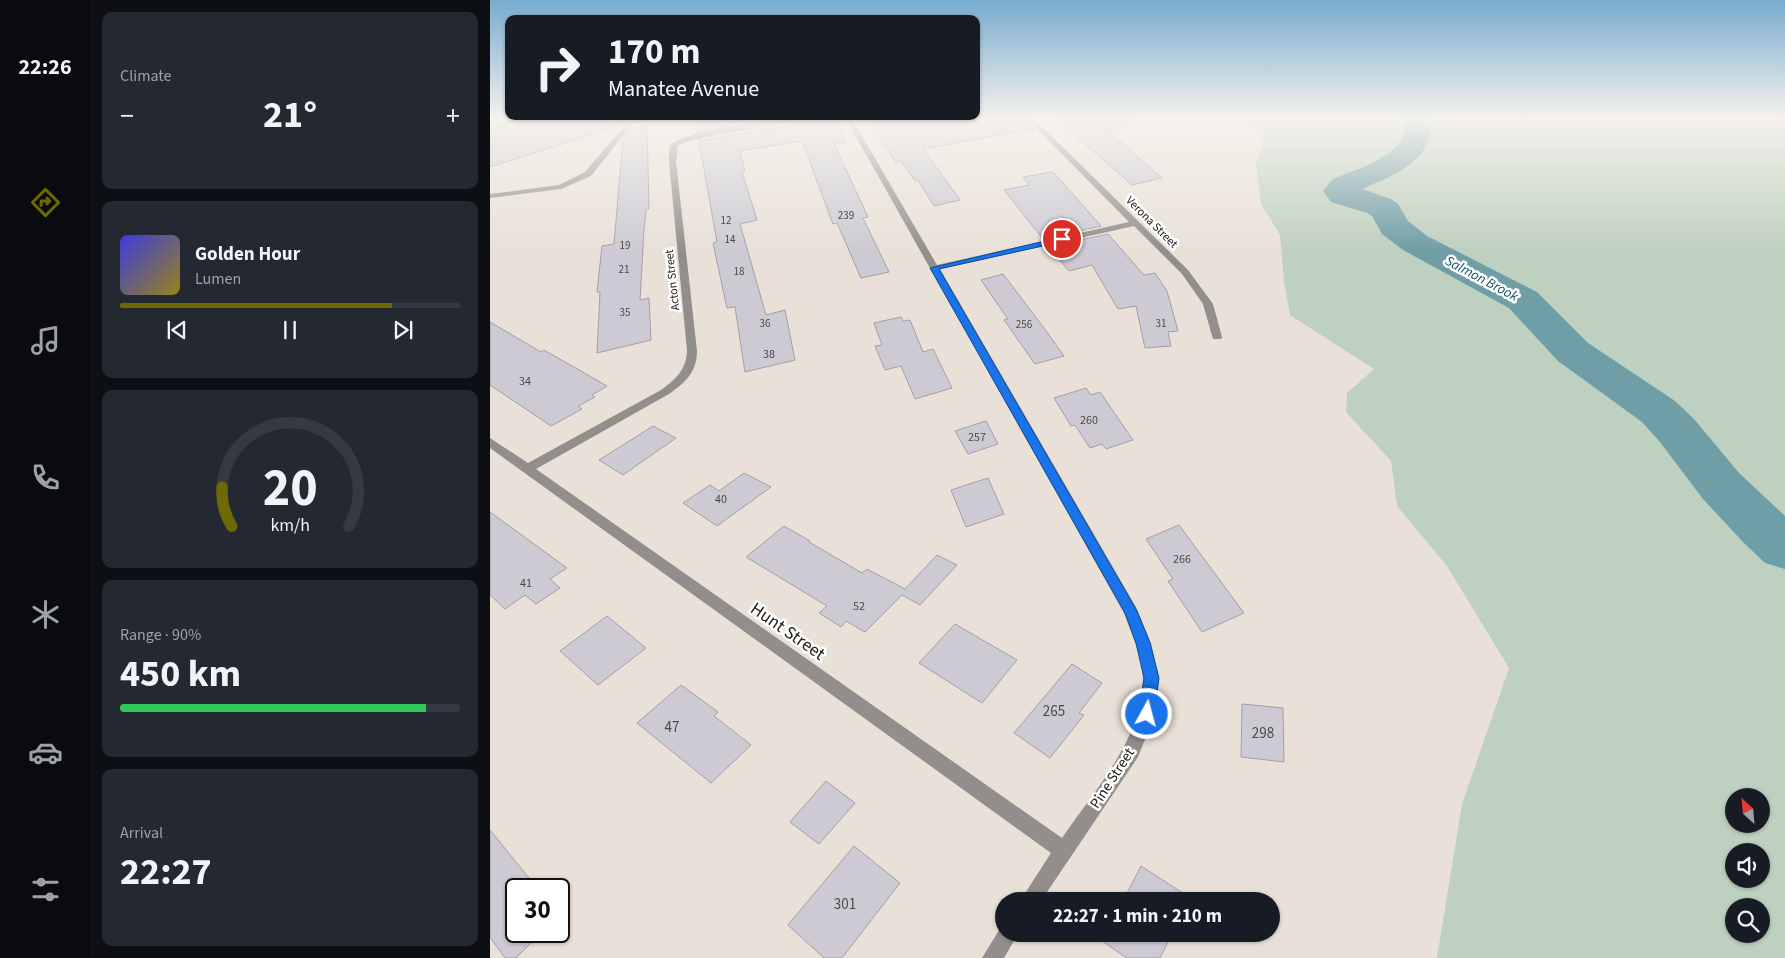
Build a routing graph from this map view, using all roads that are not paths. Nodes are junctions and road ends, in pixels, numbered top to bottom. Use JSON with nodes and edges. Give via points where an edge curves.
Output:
{"nodes":[{"id":1,"x":598,"y":162,"type":"edge"},
{"id":2,"x":673,"y":162,"type":"edge"},
{"id":3,"x":873,"y":162,"type":"edge"},
{"id":4,"x":1073,"y":162,"type":"edge"},
{"id":5,"x":490,"y":196,"type":"edge"},
{"id":6,"x":1135,"y":223,"type":"junction"},
{"id":7,"x":934,"y":268,"type":"junction"},
{"id":8,"x":1217,"y":337,"type":"dead end"},
{"id":9,"x":490,"y":442,"type":"edge"},
{"id":10,"x":526,"y":469,"type":"junction"},
{"id":11,"x":1064,"y":851,"type":"junction"},
{"id":12,"x":1036,"y":892,"type":"edge"},
{"id":13,"x":1003,"y":942,"type":"edge"},
{"id":14,"x":992,"y":958,"type":"edge"}],
"edges":[{"from":1,"to":5,"type":"street","via":[[588,174],[561,187]]},
{"from":2,"to":10,"type":"street","name":"Acton Street","via":[[692,351],[689,371],[665,392]]},
{"from":3,"to":7,"type":"street","name":"Pine Street"},
{"from":4,"to":6,"type":"street","name":"Verona Street"},
{"from":6,"to":7,"type":"street"},
{"from":6,"to":8,"type":"street","name":"Verona Street","via":[[1198,287],[1208,304]]},
{"from":7,"to":11,"type":"street","name":"Pine Street","via":[[1131,611],[1152,678],[1147,714],[1132,751]]},
{"from":9,"to":10,"type":"street","name":"Hunt Street"},
{"from":10,"to":11,"type":"street","name":"Hunt Street"},
{"from":11,"to":12,"type":"street","name":"Pine Street"},
{"from":13,"to":14,"type":"street"}]}
